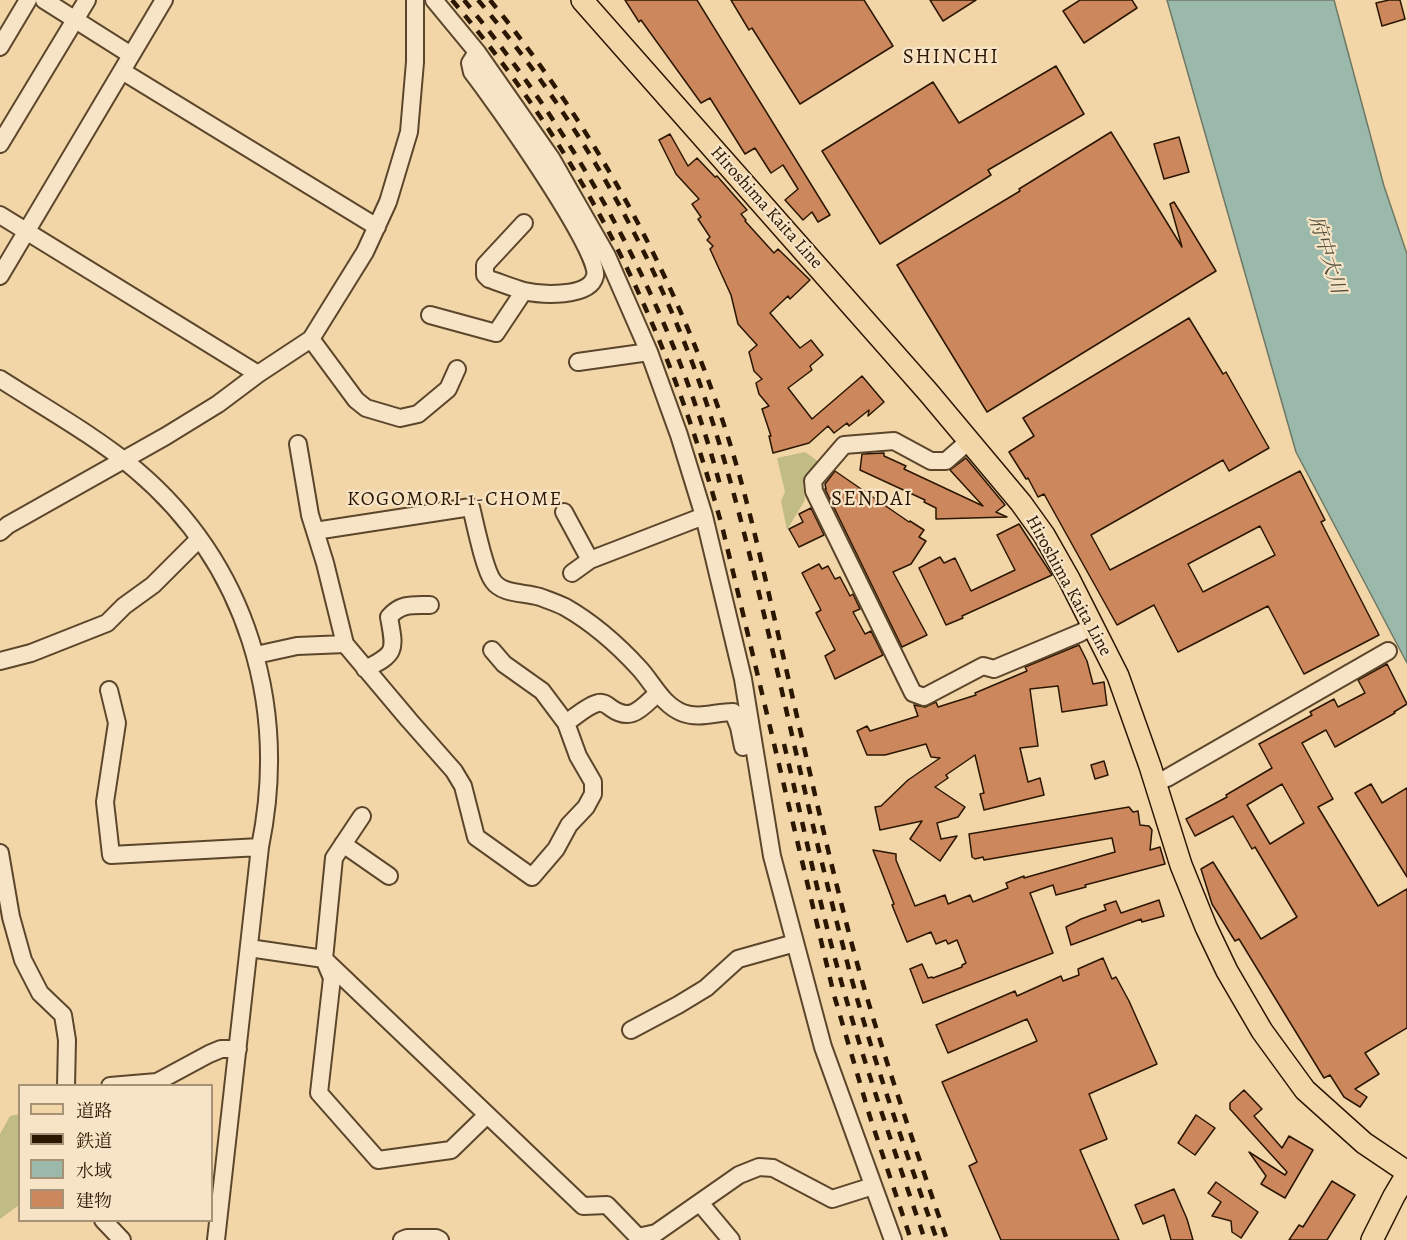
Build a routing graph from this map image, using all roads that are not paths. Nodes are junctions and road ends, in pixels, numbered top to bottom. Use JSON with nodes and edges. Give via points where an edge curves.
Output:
{"nodes":[{"id":1,"x":28,"y":0,"type":"edge"},
{"id":2,"x":44,"y":0,"type":"edge"},
{"id":3,"x":87,"y":0,"type":"edge"},
{"id":4,"x":164,"y":0,"type":"edge"},
{"id":5,"x":415,"y":0,"type":"edge"},
{"id":6,"x":434,"y":0,"type":"edge"},
{"id":7,"x":582,"y":0,"type":"edge"},
{"id":8,"x":75,"y":20,"type":"junction"},
{"id":9,"x":0,"y":47,"type":"edge"},
{"id":10,"x":477,"y":52,"type":"junction"},
{"id":11,"x":131,"y":55,"type":"junction"},
{"id":12,"x":122,"y":71,"type":"junction"},
{"id":13,"x":0,"y":144,"type":"edge"},
{"id":14,"x":0,"y":215,"type":"edge"},
{"id":15,"x":524,"y":224,"type":"dead end"},
{"id":16,"x":377,"y":227,"type":"junction"},
{"id":17,"x":26,"y":231,"type":"junction"},
{"id":18,"x":0,"y":276,"type":"edge"},
{"id":19,"x":524,"y":291,"type":"junction"},
{"id":20,"x":430,"y":315,"type":"dead end"},
{"id":21,"x":311,"y":339,"type":"junction"},
{"id":22,"x":649,"y":352,"type":"junction"},
{"id":23,"x":578,"y":362,"type":"dead end"},
{"id":24,"x":457,"y":369,"type":"dead end"},
{"id":25,"x":258,"y":374,"type":"junction"},
{"id":26,"x":0,"y":379,"type":"edge"},
{"id":27,"x":970,"y":440,"type":"junction"},
{"id":28,"x":298,"y":444,"type":"dead end"},
{"id":29,"x":124,"y":461,"type":"junction"},
{"id":30,"x":564,"y":512,"type":"dead end"},
{"id":31,"x":704,"y":516,"type":"junction"},
{"id":32,"x":315,"y":531,"type":"junction"},
{"id":33,"x":0,"y":532,"type":"edge"},
{"id":34,"x":200,"y":539,"type":"junction"},
{"id":35,"x":590,"y":560,"type":"junction"},
{"id":36,"x":572,"y":573,"type":"dead end"},
{"id":37,"x":430,"y":605,"type":"dead end"},
{"id":38,"x":1093,"y":626,"type":"junction"},
{"id":39,"x":345,"y":644,"type":"junction"},
{"id":40,"x":492,"y":650,"type":"dead end"},
{"id":41,"x":1388,"y":651,"type":"dead end"},
{"id":42,"x":255,"y":655,"type":"junction"},
{"id":43,"x":0,"y":661,"type":"edge"},
{"id":44,"x":365,"y":669,"type":"junction"},
{"id":45,"x":109,"y":690,"type":"dead end"},
{"id":46,"x":658,"y":693,"type":"junction"},
{"id":47,"x":567,"y":723,"type":"junction"},
{"id":48,"x":757,"y":762,"type":"junction"},
{"id":49,"x":1155,"y":782,"type":"junction"},
{"id":50,"x":362,"y":816,"type":"dead end"},
{"id":51,"x":343,"y":844,"type":"junction"},
{"id":52,"x":260,"y":847,"type":"junction"},
{"id":53,"x":0,"y":852,"type":"edge"},
{"id":54,"x":389,"y":876,"type":"dead end"},
{"id":55,"x":795,"y":943,"type":"junction"},
{"id":56,"x":249,"y":948,"type":"junction"},
{"id":57,"x":324,"y":959,"type":"junction"},
{"id":58,"x":631,"y":1030,"type":"dead end"},
{"id":59,"x":238,"y":1049,"type":"junction"},
{"id":60,"x":66,"y":1084,"type":"edge"},
{"id":61,"x":134,"y":1084,"type":"edge"},
{"id":62,"x":487,"y":1115,"type":"junction"},
{"id":63,"x":1407,"y":1173,"type":"edge"},
{"id":64,"x":873,"y":1186,"type":"junction"},
{"id":65,"x":1400,"y":1201,"type":"edge"},
{"id":66,"x":700,"y":1203,"type":"junction"},
{"id":67,"x":104,"y":1222,"type":"edge"},
{"id":68,"x":122,"y":1240,"type":"edge"},
{"id":69,"x":216,"y":1240,"type":"edge"},
{"id":70,"x":402,"y":1240,"type":"edge"},
{"id":71,"x":440,"y":1240,"type":"edge"},
{"id":72,"x":731,"y":1240,"type":"edge"},
{"id":73,"x":893,"y":1240,"type":"edge"},
{"id":74,"x":1372,"y":1240,"type":"edge"}],
"edges":[{"from":1,"to":9,"type":"street"},
{"from":2,"to":8,"type":"street"},
{"from":3,"to":8,"type":"street"},
{"from":4,"to":11,"type":"street"},
{"from":5,"to":16,"type":"street","via":[[409,132]]},
{"from":6,"to":10,"type":"street"},
{"from":7,"to":27,"type":"main road","name":"Hiroshima Kaita Line"},
{"from":8,"to":11,"type":"street"},
{"from":8,"to":13,"type":"street"},
{"from":10,"to":19,"type":"street","via":[[470,63],[472,72],[540,170],[596,269],[593,282],[580,290],[547,294]]},
{"from":10,"to":22,"type":"street","via":[[580,207],[607,256]]},
{"from":11,"to":12,"type":"street"},
{"from":12,"to":16,"type":"street"},
{"from":12,"to":17,"type":"street"},
{"from":14,"to":17,"type":"street"},
{"from":15,"to":19,"type":"street","via":[[484,270],[489,279]]},
{"from":16,"to":21,"type":"street"},
{"from":17,"to":18,"type":"street"},
{"from":17,"to":25,"type":"street"},
{"from":19,"to":20,"type":"street","via":[[496,333]]},
{"from":21,"to":24,"type":"street","via":[[356,400],[366,408],[400,418],[418,414],[448,389]]},
{"from":21,"to":25,"type":"street"},
{"from":22,"to":23,"type":"street"},
{"from":22,"to":31,"type":"street"},
{"from":25,"to":29,"type":"street","via":[[218,404]]},
{"from":26,"to":29,"type":"street"},
{"from":27,"to":38,"type":"main road","name":"Hiroshima Kaita Line","via":[[1044,535]]},
{"from":27,"to":38,"type":"street","via":[[946,461],[931,461],[894,441],[844,446],[813,481],[814,491],[913,693],[924,697],[983,666],[994,669]]},
{"from":28,"to":32,"type":"street"},
{"from":29,"to":33,"type":"street","via":[[67,490]]},
{"from":29,"to":34,"type":"street","via":[[166,498]]},
{"from":30,"to":35,"type":"street"},
{"from":31,"to":35,"type":"street"},
{"from":31,"to":48,"type":"street","via":[[743,679]]},
{"from":32,"to":39,"type":"street"},
{"from":32,"to":46,"type":"street","via":[[471,507],[494,582],[506,590],[564,606],[603,633]]},
{"from":34,"to":42,"type":"street","via":[[231,592]]},
{"from":34,"to":43,"type":"street","via":[[107,623]]},
{"from":35,"to":36,"type":"street"},
{"from":37,"to":44,"type":"street","via":[[407,604],[396,608],[389,617],[392,651],[385,660]]},
{"from":38,"to":49,"type":"main road","name":"Hiroshima Kaita Line","via":[[1118,676]]},
{"from":39,"to":42,"type":"street","via":[[297,646]]},
{"from":39,"to":44,"type":"street"},
{"from":40,"to":47,"type":"street","via":[[504,664],[542,691]]},
{"from":41,"to":49,"type":"street"},
{"from":42,"to":52,"type":"street","via":[[266,701],[270,743]]},
{"from":44,"to":47,"type":"street","via":[[454,771],[463,786],[476,837],[532,877],[593,794],[593,782],[578,756]]},
{"from":45,"to":52,"type":"street","via":[[117,723],[105,802],[111,855]]},
{"from":46,"to":47,"type":"street","via":[[630,714],[620,714],[596,703]]},
{"from":46,"to":48,"type":"street","via":[[682,712],[698,716],[733,712],[746,764]]},
{"from":48,"to":55,"type":"street","via":[[772,856]]},
{"from":49,"to":63,"type":"main road","name":"Hiroshima Kaita Line","via":[[1181,865],[1206,927],[1262,1031],[1314,1098],[1364,1143]]},
{"from":50,"to":51,"type":"street"},
{"from":51,"to":54,"type":"street"},
{"from":51,"to":57,"type":"street","via":[[334,858]]},
{"from":52,"to":56,"type":"street"},
{"from":53,"to":60,"type":"street","via":[[23,960],[40,993],[63,1015]]},
{"from":55,"to":58,"type":"street","via":[[738,959],[706,988]]},
{"from":55,"to":64,"type":"street","via":[[824,1047]]},
{"from":56,"to":57,"type":"street"},
{"from":56,"to":59,"type":"street"},
{"from":57,"to":62,"type":"street"},
{"from":57,"to":62,"type":"street","via":[[332,978],[319,1093],[378,1160],[451,1150]]},
{"from":59,"to":61,"type":"street","via":[[208,1054],[157,1082]]},
{"from":59,"to":69,"type":"street"},
{"from":62,"to":66,"type":"street","via":[[583,1206],[607,1205],[638,1237],[656,1233]]},
{"from":63,"to":65,"type":"main road"},
{"from":64,"to":66,"type":"street","via":[[832,1199],[773,1168],[759,1167],[740,1175]]},
{"from":64,"to":73,"type":"street"},
{"from":65,"to":74,"type":"main road"},
{"from":66,"to":72,"type":"street"},
{"from":67,"to":68,"type":"street"},
{"from":70,"to":71,"type":"street"}]}
